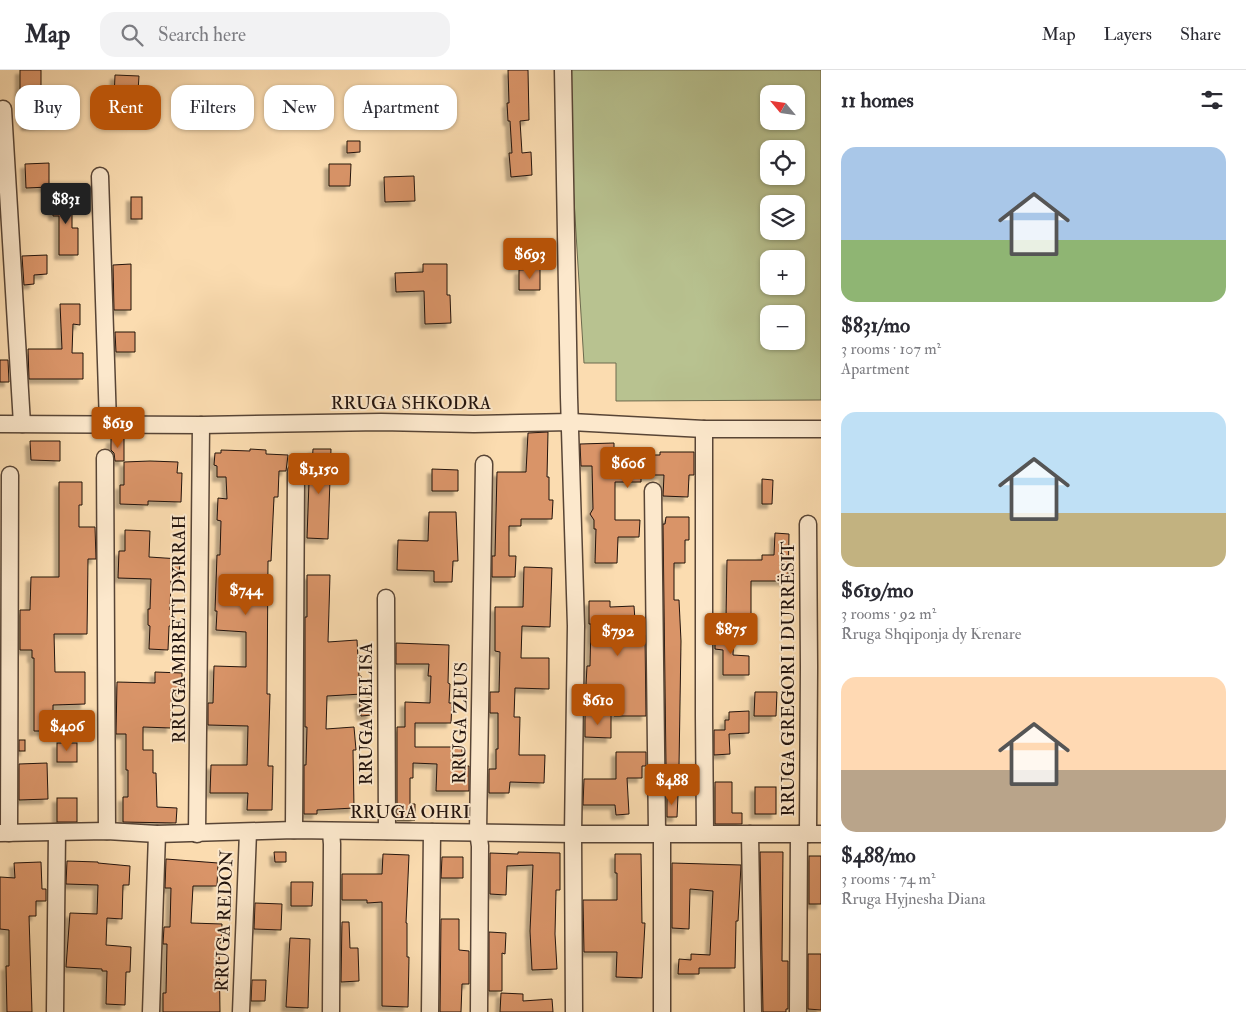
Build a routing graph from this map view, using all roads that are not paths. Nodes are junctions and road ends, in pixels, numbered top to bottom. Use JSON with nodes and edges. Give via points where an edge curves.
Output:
{"nodes":[{"id":1,"x":563,"y":70,"type":"edge"},
{"id":2,"x":4,"y":109,"type":"dead end"},
{"id":3,"x":100,"y":176,"type":"dead end"},
{"id":4,"x":571,"y":422,"type":"junction"},
{"id":5,"x":0,"y":424,"type":"edge"},
{"id":6,"x":22,"y":424,"type":"junction"},
{"id":7,"x":108,"y":424,"type":"junction"},
{"id":8,"x":201,"y":424,"type":"junction"},
{"id":9,"x":704,"y":429,"type":"junction"},
{"id":10,"x":821,"y":429,"type":"edge"},
{"id":11,"x":105,"y":458,"type":"dead end"},
{"id":12,"x":484,"y":464,"type":"dead end"},
{"id":13,"x":296,"y":472,"type":"dead end"},
{"id":14,"x":10,"y":474,"type":"dead end"},
{"id":15,"x":653,"y":490,"type":"dead end"},
{"id":16,"x":808,"y":524,"type":"dead end"},
{"id":17,"x":386,"y":598,"type":"dead end"},
{"id":18,"x":294,"y":830,"type":"junction"},
{"id":19,"x":107,"y":831,"type":"junction"},
{"id":20,"x":386,"y":831,"type":"junction"},
{"id":21,"x":57,"y":832,"type":"junction"},
{"id":22,"x":248,"y":832,"type":"junction"},
{"id":23,"x":331,"y":832,"type":"junction"},
{"id":24,"x":432,"y":832,"type":"junction"},
{"id":25,"x":478,"y":832,"type":"junction"},
{"id":26,"x":4,"y":833,"type":"edge"},
{"id":27,"x":659,"y":833,"type":"junction"},
{"id":28,"x":705,"y":833,"type":"junction"},
{"id":29,"x":157,"y":834,"type":"junction"},
{"id":30,"x":197,"y":834,"type":"junction"},
{"id":31,"x":573,"y":834,"type":"junction"},
{"id":32,"x":750,"y":834,"type":"junction"},
{"id":33,"x":809,"y":834,"type":"edge"},
{"id":34,"x":55,"y":1012,"type":"edge"},
{"id":35,"x":151,"y":1012,"type":"edge"},
{"id":36,"x":241,"y":1012,"type":"edge"},
{"id":37,"x":331,"y":1012,"type":"edge"},
{"id":38,"x":430,"y":1012,"type":"edge"},
{"id":39,"x":479,"y":1012,"type":"edge"},
{"id":40,"x":574,"y":1012,"type":"edge"},
{"id":41,"x":662,"y":1012,"type":"edge"},
{"id":42,"x":753,"y":1012,"type":"edge"},
{"id":43,"x":798,"y":1012,"type":"edge"}],
"edges":[{"from":1,"to":4,"type":"street"},
{"from":2,"to":6,"type":"street"},
{"from":3,"to":7,"type":"street"},
{"from":4,"to":8,"type":"street","name":"RRUGA SHKODRA"},
{"from":4,"to":9,"type":"street","name":"RRUGA SHKODRA"},
{"from":4,"to":31,"type":"street","via":[[576,626]]},
{"from":5,"to":6,"type":"street","name":"RRUGA SHKODRA"},
{"from":6,"to":7,"type":"street","name":"RRUGA SHKODRA"},
{"from":7,"to":8,"type":"street","name":"RRUGA SHKODRA"},
{"from":8,"to":30,"type":"street","name":"RRUGA MBRETI DYRRAH"},
{"from":9,"to":10,"type":"street","name":"RRUGA SHKODRA"},
{"from":9,"to":28,"type":"street"},
{"from":11,"to":19,"type":"street"},
{"from":12,"to":25,"type":"street","name":"RRUGA ZEUS"},
{"from":13,"to":18,"type":"street"},
{"from":14,"to":26,"type":"street"},
{"from":15,"to":27,"type":"street"},
{"from":16,"to":33,"type":"street","name":"RRUGA GREGORI I DURRËSIT"},
{"from":17,"to":20,"type":"street","name":"RRUGA MELISA"},
{"from":18,"to":22,"type":"street","name":"RRUGA OHRI"},
{"from":18,"to":23,"type":"street","name":"RRUGA OHRI"},
{"from":19,"to":21,"type":"street","name":"RRUGA OHRI"},
{"from":19,"to":29,"type":"street","name":"RRUGA OHRI"},
{"from":20,"to":23,"type":"street","name":"RRUGA OHRI"},
{"from":20,"to":24,"type":"street","name":"RRUGA OHRI"},
{"from":21,"to":26,"type":"street","name":"RRUGA OHRI"},
{"from":21,"to":34,"type":"street"},
{"from":22,"to":30,"type":"street","name":"RRUGA OHRI"},
{"from":22,"to":36,"type":"street","name":"RRUGA REDON"},
{"from":23,"to":37,"type":"street"},
{"from":24,"to":25,"type":"street","name":"RRUGA OHRI"},
{"from":24,"to":38,"type":"street"},
{"from":25,"to":31,"type":"street","name":"RRUGA OHRI"},
{"from":25,"to":39,"type":"street","name":"RRUGA ZEUS"},
{"from":27,"to":28,"type":"street","name":"RRUGA OHRI"},
{"from":27,"to":31,"type":"street","name":"RRUGA OHRI"},
{"from":27,"to":41,"type":"street"},
{"from":28,"to":32,"type":"street","name":"RRUGA OHRI"},
{"from":29,"to":30,"type":"street","name":"RRUGA OHRI"},
{"from":29,"to":35,"type":"street"},
{"from":31,"to":40,"type":"street"},
{"from":32,"to":33,"type":"street","name":"RRUGA OHRI"},
{"from":32,"to":42,"type":"street"},
{"from":33,"to":43,"type":"street","name":"RRUGA GREGORI I DURRËSIT"}]}
